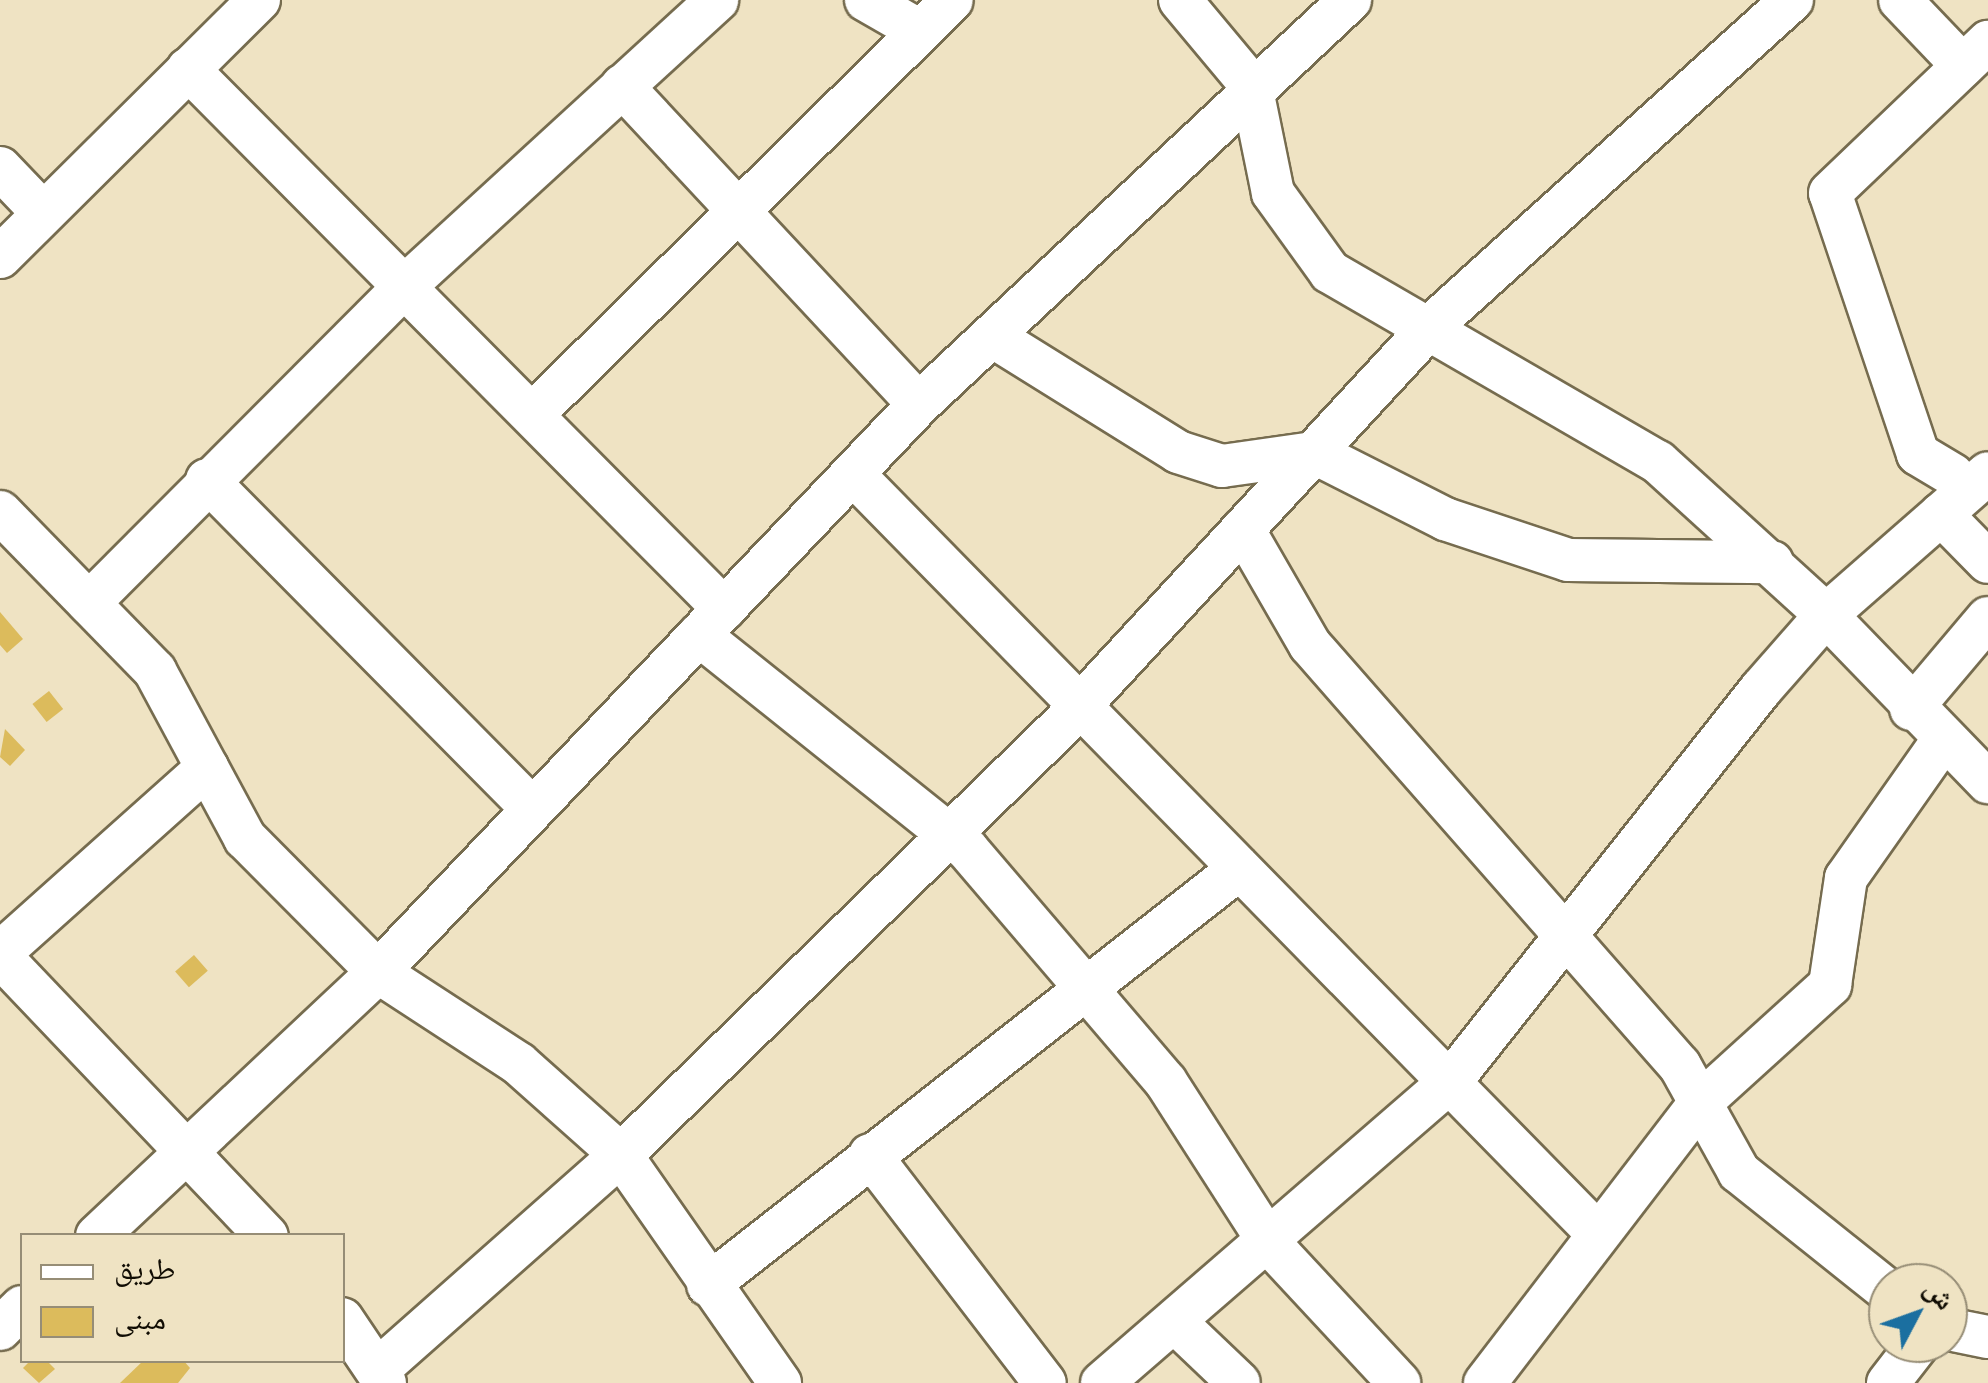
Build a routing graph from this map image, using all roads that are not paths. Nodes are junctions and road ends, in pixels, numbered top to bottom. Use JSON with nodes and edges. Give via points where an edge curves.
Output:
{"nodes":[{"id":1,"x":258,"y":0,"type":"edge"},
{"id":2,"x":717,"y":0,"type":"edge"},
{"id":3,"x":866,"y":0,"type":"edge"},
{"id":4,"x":952,"y":0,"type":"edge"},
{"id":5,"x":1180,"y":0,"type":"edge"},
{"id":6,"x":1350,"y":0,"type":"edge"},
{"id":7,"x":1792,"y":0,"type":"edge"},
{"id":8,"x":1900,"y":0,"type":"edge"},
{"id":9,"x":920,"y":30,"type":"junction"},
{"id":10,"x":1975,"y":54,"type":"edge"},
{"id":11,"x":188,"y":69,"type":"junction"},
{"id":12,"x":1251,"y":85,"type":"junction"},
{"id":13,"x":622,"y":86,"type":"junction"},
{"id":14,"x":0,"y":168,"type":"edge"},
{"id":15,"x":42,"y":212,"type":"junction"},
{"id":16,"x":739,"y":212,"type":"junction"},
{"id":17,"x":0,"y":257,"type":"edge"},
{"id":18,"x":404,"y":287,"type":"junction"},
{"id":19,"x":1430,"y":328,"type":"junction"},
{"id":20,"x":992,"y":336,"type":"junction"},
{"id":21,"x":918,"y":404,"type":"junction"},
{"id":22,"x":532,"y":415,"type":"junction"},
{"id":23,"x":1316,"y":452,"type":"junction"},
{"id":24,"x":853,"y":474,"type":"junction"},
{"id":25,"x":207,"y":480,"type":"junction"},
{"id":26,"x":1961,"y":488,"type":"edge"},
{"id":27,"x":0,"y":512,"type":"edge"},
{"id":28,"x":1242,"y":529,"type":"junction"},
{"id":29,"x":1772,"y":562,"type":"junction"},
{"id":30,"x":1988,"y":562,"type":"edge"},
{"id":31,"x":89,"y":603,"type":"junction"},
{"id":32,"x":1826,"y":615,"type":"junction"},
{"id":33,"x":1988,"y":618,"type":"edge"},
{"id":34,"x":712,"y":622,"type":"junction"},
{"id":35,"x":1079,"y":707,"type":"junction"},
{"id":36,"x":1911,"y":709,"type":"junction"},
{"id":37,"x":1941,"y":743,"type":"junction"},
{"id":38,"x":208,"y":768,"type":"junction"},
{"id":39,"x":1988,"y":782,"type":"edge"},
{"id":40,"x":532,"y":807,"type":"junction"},
{"id":41,"x":950,"y":833,"type":"junction"},
{"id":42,"x":1239,"y":868,"type":"junction"},
{"id":43,"x":1562,"y":935,"type":"junction"},
{"id":44,"x":0,"y":955,"type":"edge"},
{"id":45,"x":378,"y":972,"type":"junction"},
{"id":46,"x":1087,"y":983,"type":"junction"},
{"id":47,"x":1450,"y":1082,"type":"junction"},
{"id":48,"x":1700,"y":1103,"type":"junction"},
{"id":49,"x":188,"y":1148,"type":"junction"},
{"id":50,"x":622,"y":1155,"type":"junction"},
{"id":51,"x":870,"y":1155,"type":"junction"},
{"id":52,"x":1596,"y":1232,"type":"junction"},
{"id":53,"x":100,"y":1233,"type":"edge"},
{"id":54,"x":264,"y":1233,"type":"edge"},
{"id":55,"x":1270,"y":1244,"type":"junction"},
{"id":56,"x":1868,"y":1275,"type":"edge"},
{"id":57,"x":708,"y":1286,"type":"junction"},
{"id":58,"x":20,"y":1309,"type":"edge"},
{"id":59,"x":1175,"y":1322,"type":"junction"},
{"id":60,"x":345,"y":1323,"type":"edge"},
{"id":61,"x":0,"y":1329,"type":"edge"},
{"id":62,"x":1904,"y":1363,"type":"edge"},
{"id":63,"x":383,"y":1375,"type":"edge"},
{"id":64,"x":780,"y":1383,"type":"edge"},
{"id":65,"x":1046,"y":1383,"type":"edge"},
{"id":66,"x":1102,"y":1383,"type":"edge"},
{"id":67,"x":1239,"y":1383,"type":"edge"},
{"id":68,"x":1399,"y":1383,"type":"edge"},
{"id":69,"x":1485,"y":1383,"type":"edge"},
{"id":70,"x":1888,"y":1383,"type":"edge"}],
"edges":[{"from":1,"to":11,"type":"street"},
{"from":2,"to":13,"type":"street"},
{"from":3,"to":9,"type":"street"},
{"from":4,"to":9,"type":"street"},
{"from":5,"to":12,"type":"street"},
{"from":6,"to":12,"type":"street"},
{"from":7,"to":19,"type":"street"},
{"from":8,"to":10,"type":"street"},
{"from":9,"to":16,"type":"street"},
{"from":10,"to":26,"type":"street","via":[[1830,193],[1918,454]]},
{"from":11,"to":15,"type":"street"},
{"from":11,"to":18,"type":"street"},
{"from":12,"to":19,"type":"street","via":[[1273,192],[1306,248],[1330,272]]},
{"from":12,"to":20,"type":"street"},
{"from":13,"to":16,"type":"street"},
{"from":13,"to":18,"type":"street"},
{"from":14,"to":15,"type":"street"},
{"from":15,"to":17,"type":"street"},
{"from":16,"to":21,"type":"street"},
{"from":16,"to":22,"type":"street"},
{"from":18,"to":22,"type":"street"},
{"from":18,"to":25,"type":"street"},
{"from":19,"to":23,"type":"street"},
{"from":19,"to":29,"type":"street","via":[[1658,462]]},
{"from":20,"to":21,"type":"street"},
{"from":20,"to":23,"type":"street","via":[[1178,452],[1222,466]]},
{"from":21,"to":24,"type":"street"},
{"from":22,"to":34,"type":"street"},
{"from":23,"to":28,"type":"street"},
{"from":23,"to":29,"type":"street","via":[[1445,520],[1568,560]]},
{"from":24,"to":34,"type":"street"},
{"from":24,"to":35,"type":"street"},
{"from":25,"to":31,"type":"street"},
{"from":25,"to":40,"type":"street"},
{"from":26,"to":30,"type":"street"},
{"from":26,"to":32,"type":"street"},
{"from":27,"to":31,"type":"street"},
{"from":28,"to":35,"type":"street"},
{"from":28,"to":43,"type":"street","via":[[1310,645]]},
{"from":29,"to":32,"type":"street"},
{"from":31,"to":38,"type":"street","via":[[166,686]]},
{"from":32,"to":36,"type":"street"},
{"from":32,"to":43,"type":"street"},
{"from":33,"to":36,"type":"street"},
{"from":34,"to":40,"type":"street"},
{"from":34,"to":41,"type":"street"},
{"from":35,"to":41,"type":"street"},
{"from":35,"to":42,"type":"street"},
{"from":36,"to":37,"type":"street"},
{"from":37,"to":39,"type":"street"},
{"from":37,"to":48,"type":"street","via":[[1846,878],[1830,985]]},
{"from":38,"to":44,"type":"street"},
{"from":38,"to":45,"type":"street","via":[[245,838]]},
{"from":40,"to":45,"type":"street"},
{"from":41,"to":46,"type":"street"},
{"from":41,"to":50,"type":"street"},
{"from":42,"to":46,"type":"street"},
{"from":42,"to":47,"type":"street"},
{"from":43,"to":47,"type":"street"},
{"from":43,"to":48,"type":"street","via":[[1680,1066]]},
{"from":44,"to":49,"type":"street"},
{"from":45,"to":49,"type":"street"},
{"from":45,"to":50,"type":"street","via":[[520,1064]]},
{"from":46,"to":51,"type":"street"},
{"from":46,"to":55,"type":"street","via":[[1183,1106]]},
{"from":47,"to":52,"type":"street"},
{"from":47,"to":55,"type":"street"},
{"from":48,"to":52,"type":"street"},
{"from":48,"to":56,"type":"street","via":[[1739,1172]]},
{"from":49,"to":53,"type":"street"},
{"from":49,"to":54,"type":"street"},
{"from":50,"to":57,"type":"street"},
{"from":50,"to":63,"type":"street"},
{"from":51,"to":57,"type":"street"},
{"from":51,"to":65,"type":"street"},
{"from":52,"to":69,"type":"street"},
{"from":55,"to":59,"type":"street"},
{"from":55,"to":68,"type":"street"},
{"from":57,"to":64,"type":"street"},
{"from":58,"to":61,"type":"street"},
{"from":59,"to":66,"type":"street"},
{"from":59,"to":67,"type":"street"},
{"from":60,"to":63,"type":"street"},
{"from":62,"to":70,"type":"street"}]}
